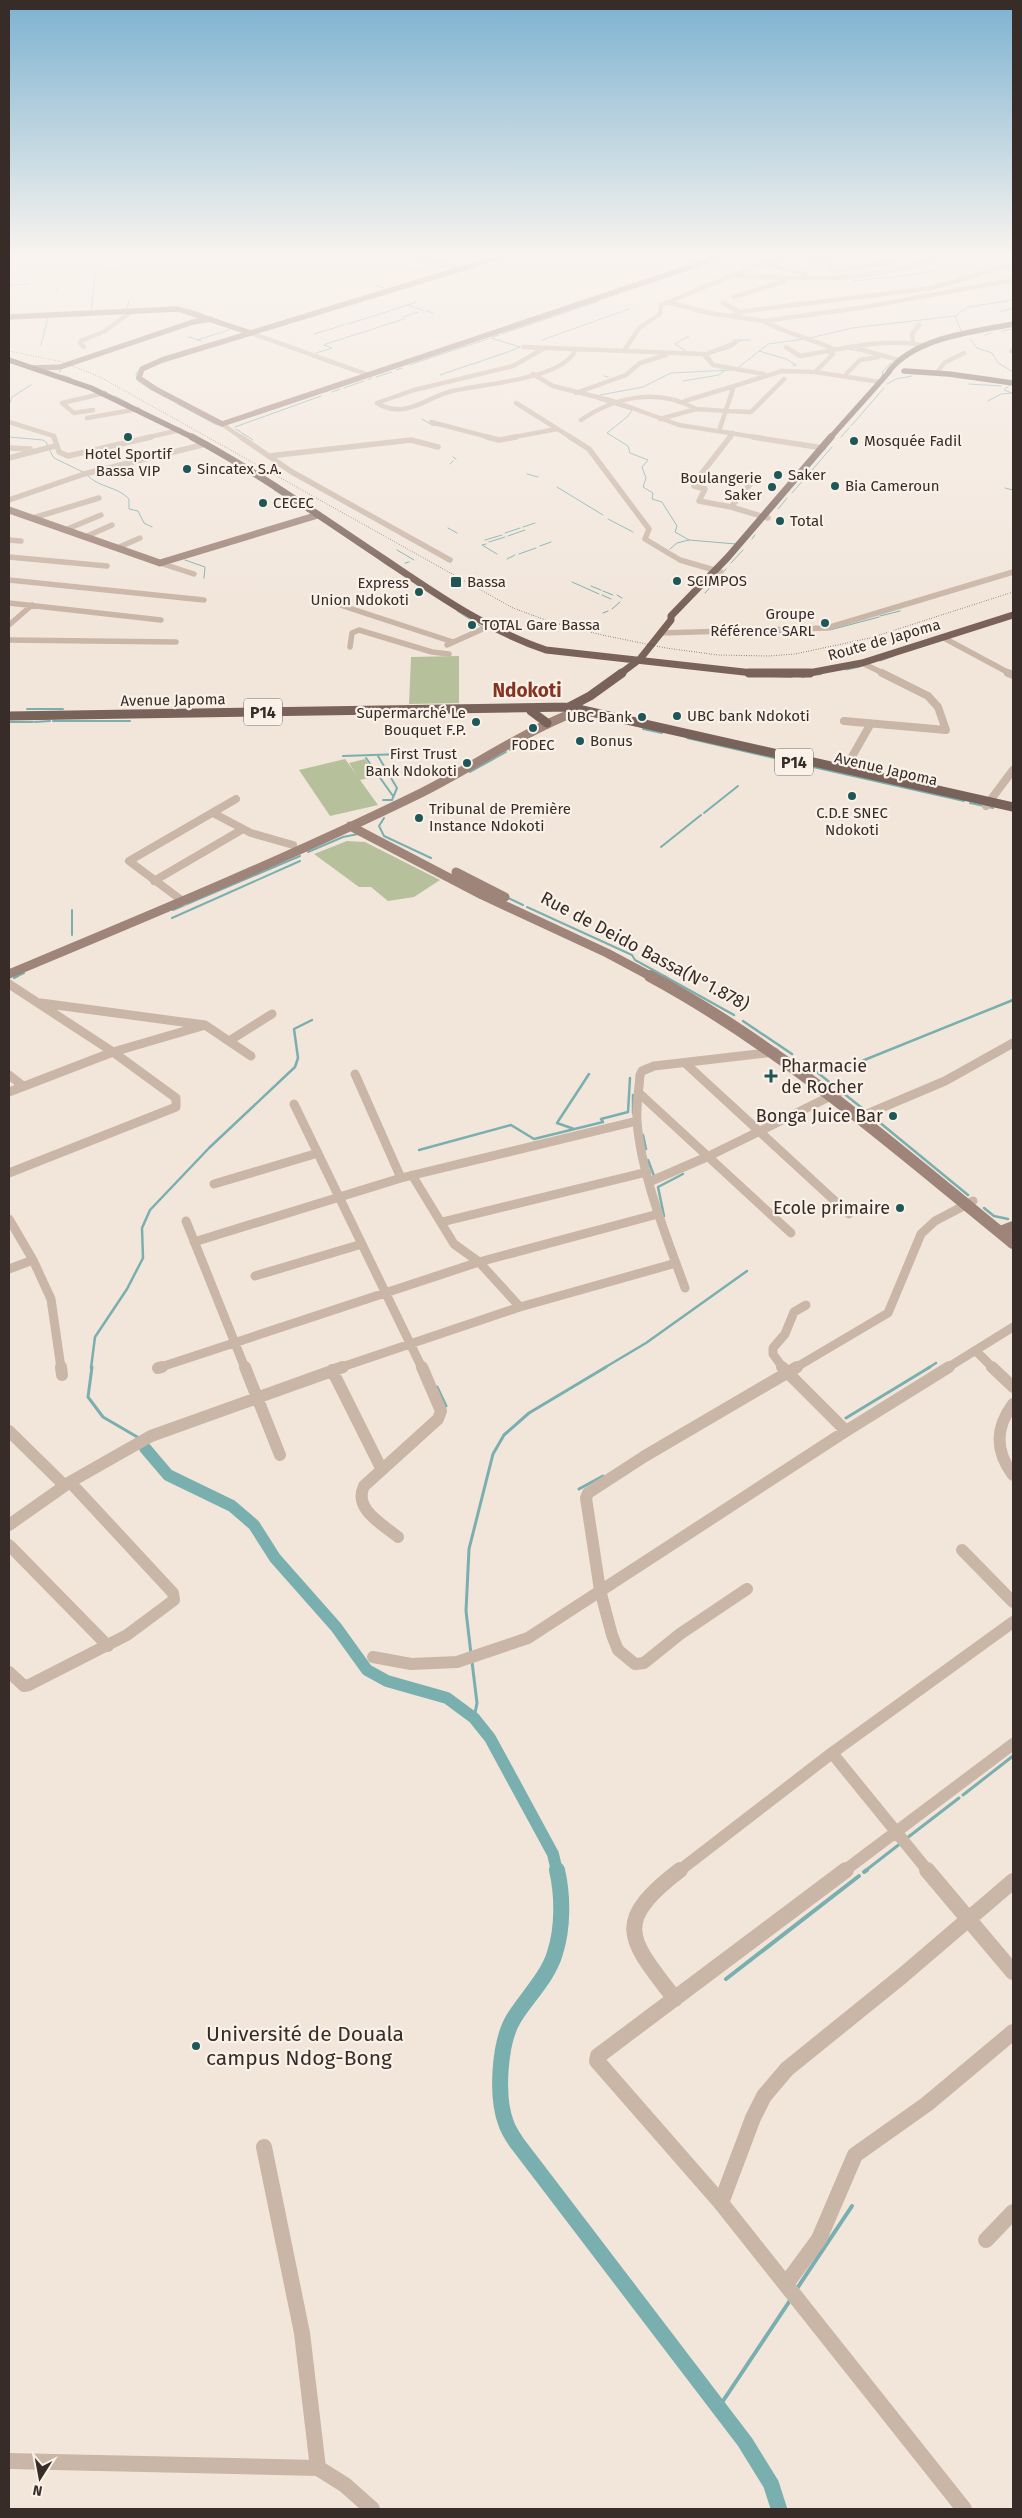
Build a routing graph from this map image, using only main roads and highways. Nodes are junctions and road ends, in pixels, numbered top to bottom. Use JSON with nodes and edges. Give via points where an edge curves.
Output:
{"nodes":[{"id":1,"x":56,"y":372,"type":"edge"},
{"id":2,"x":142,"y":372,"type":"edge"},
{"id":3,"x":379,"y":372,"type":"edge"},
{"id":4,"x":897,"y":373,"type":"junction"},
{"id":5,"x":1013,"y":383,"type":"edge"},
{"id":6,"x":865,"y":400,"type":"junction"},
{"id":7,"x":844,"y":425,"type":"junction"},
{"id":8,"x":9,"y":510,"type":"edge"},
{"id":9,"x":318,"y":515,"type":"junction"},
{"id":10,"x":766,"y":517,"type":"junction"},
{"id":11,"x":1013,"y":615,"type":"edge"},
{"id":12,"x":640,"y":659,"type":"junction"},
{"id":13,"x":589,"y":697,"type":"junction"},
{"id":14,"x":518,"y":709,"type":"junction"},
{"id":15,"x":572,"y":709,"type":"junction"},
{"id":16,"x":531,"y":711,"type":"junction"},
{"id":17,"x":594,"y":711,"type":"junction"},
{"id":18,"x":9,"y":716,"type":"edge"},
{"id":19,"x":547,"y":723,"type":"junction"},
{"id":20,"x":987,"y":804,"type":"junction"},
{"id":21,"x":1013,"y":807,"type":"edge"},
{"id":22,"x":1013,"y":812,"type":"edge"},
{"id":23,"x":354,"y":825,"type":"junction"},
{"id":24,"x":9,"y":974,"type":"edge"},
{"id":25,"x":836,"y":1094,"type":"junction"},
{"id":26,"x":969,"y":1203,"type":"junction"},
{"id":27,"x":1008,"y":1230,"type":"edge"},
{"id":28,"x":1013,"y":1243,"type":"edge"}],
"edges":[{"from":1,"to":9,"type":"main road","name":"Route de Japoma","via":[[58,376],[105,392],[206,444]]},
{"from":2,"to":3,"type":"main road","via":[[142,381],[222,424]]},
{"from":4,"to":5,"type":"main road","via":[[937,372]]},
{"from":4,"to":6,"type":"main road"},
{"from":4,"to":6,"type":"main road","via":[[880,382]]},
{"from":6,"to":7,"type":"main road"},
{"from":7,"to":10,"type":"main road"},
{"from":7,"to":10,"type":"main road"},
{"from":8,"to":9,"type":"main road","via":[[160,563]]},
{"from":9,"to":12,"type":"main road","name":"Route de Japoma","via":[[487,627],[519,642],[546,650]]},
{"from":10,"to":12,"type":"main road","via":[[731,558],[671,616]]},
{"from":11,"to":12,"type":"main road","name":"Route de Japoma","via":[[862,663],[822,672],[786,674]]},
{"from":12,"to":13,"type":"main road"},
{"from":13,"to":15,"type":"main road"},
{"from":13,"to":17,"type":"main road"},
{"from":14,"to":15,"type":"main road","name":"Avenue Japoma","number":"P14"},
{"from":14,"to":16,"type":"main road","name":"Avenue Japoma","number":"P14"},
{"from":14,"to":18,"type":"main road","name":"Avenue Japoma","number":"P14"},
{"from":15,"to":16,"type":"main road","name":"Avenue Japoma","number":"P14"},
{"from":15,"to":17,"type":"main road","name":"Avenue Japoma","number":"P14"},
{"from":15,"to":19,"type":"main road"},
{"from":15,"to":20,"type":"main road","name":"Avenue Japoma","number":"P14"},
{"from":16,"to":19,"type":"main road"},
{"from":17,"to":20,"type":"main road","name":"Avenue Japoma","number":"P14"},
{"from":19,"to":23,"type":"main road","via":[[422,792]]},
{"from":20,"to":21,"type":"main road","name":"Avenue Japoma","number":"P14"},
{"from":20,"to":22,"type":"main road","name":"Avenue Japoma","number":"P14"},
{"from":23,"to":24,"type":"main road","via":[[184,902]]},
{"from":23,"to":25,"type":"main road","via":[[482,895],[531,916],[683,994]]},
{"from":23,"to":25,"type":"main road","name":"Rue de Deido Bassa(N°1.878)","via":[[688,990],[778,1046]]},
{"from":25,"to":26,"type":"main road"},
{"from":25,"to":26,"type":"main road","name":"Rue de Deido Bassa(N°1.878)","via":[[867,1114]]},
{"from":26,"to":27,"type":"main road"},
{"from":27,"to":28,"type":"main road"}]}
